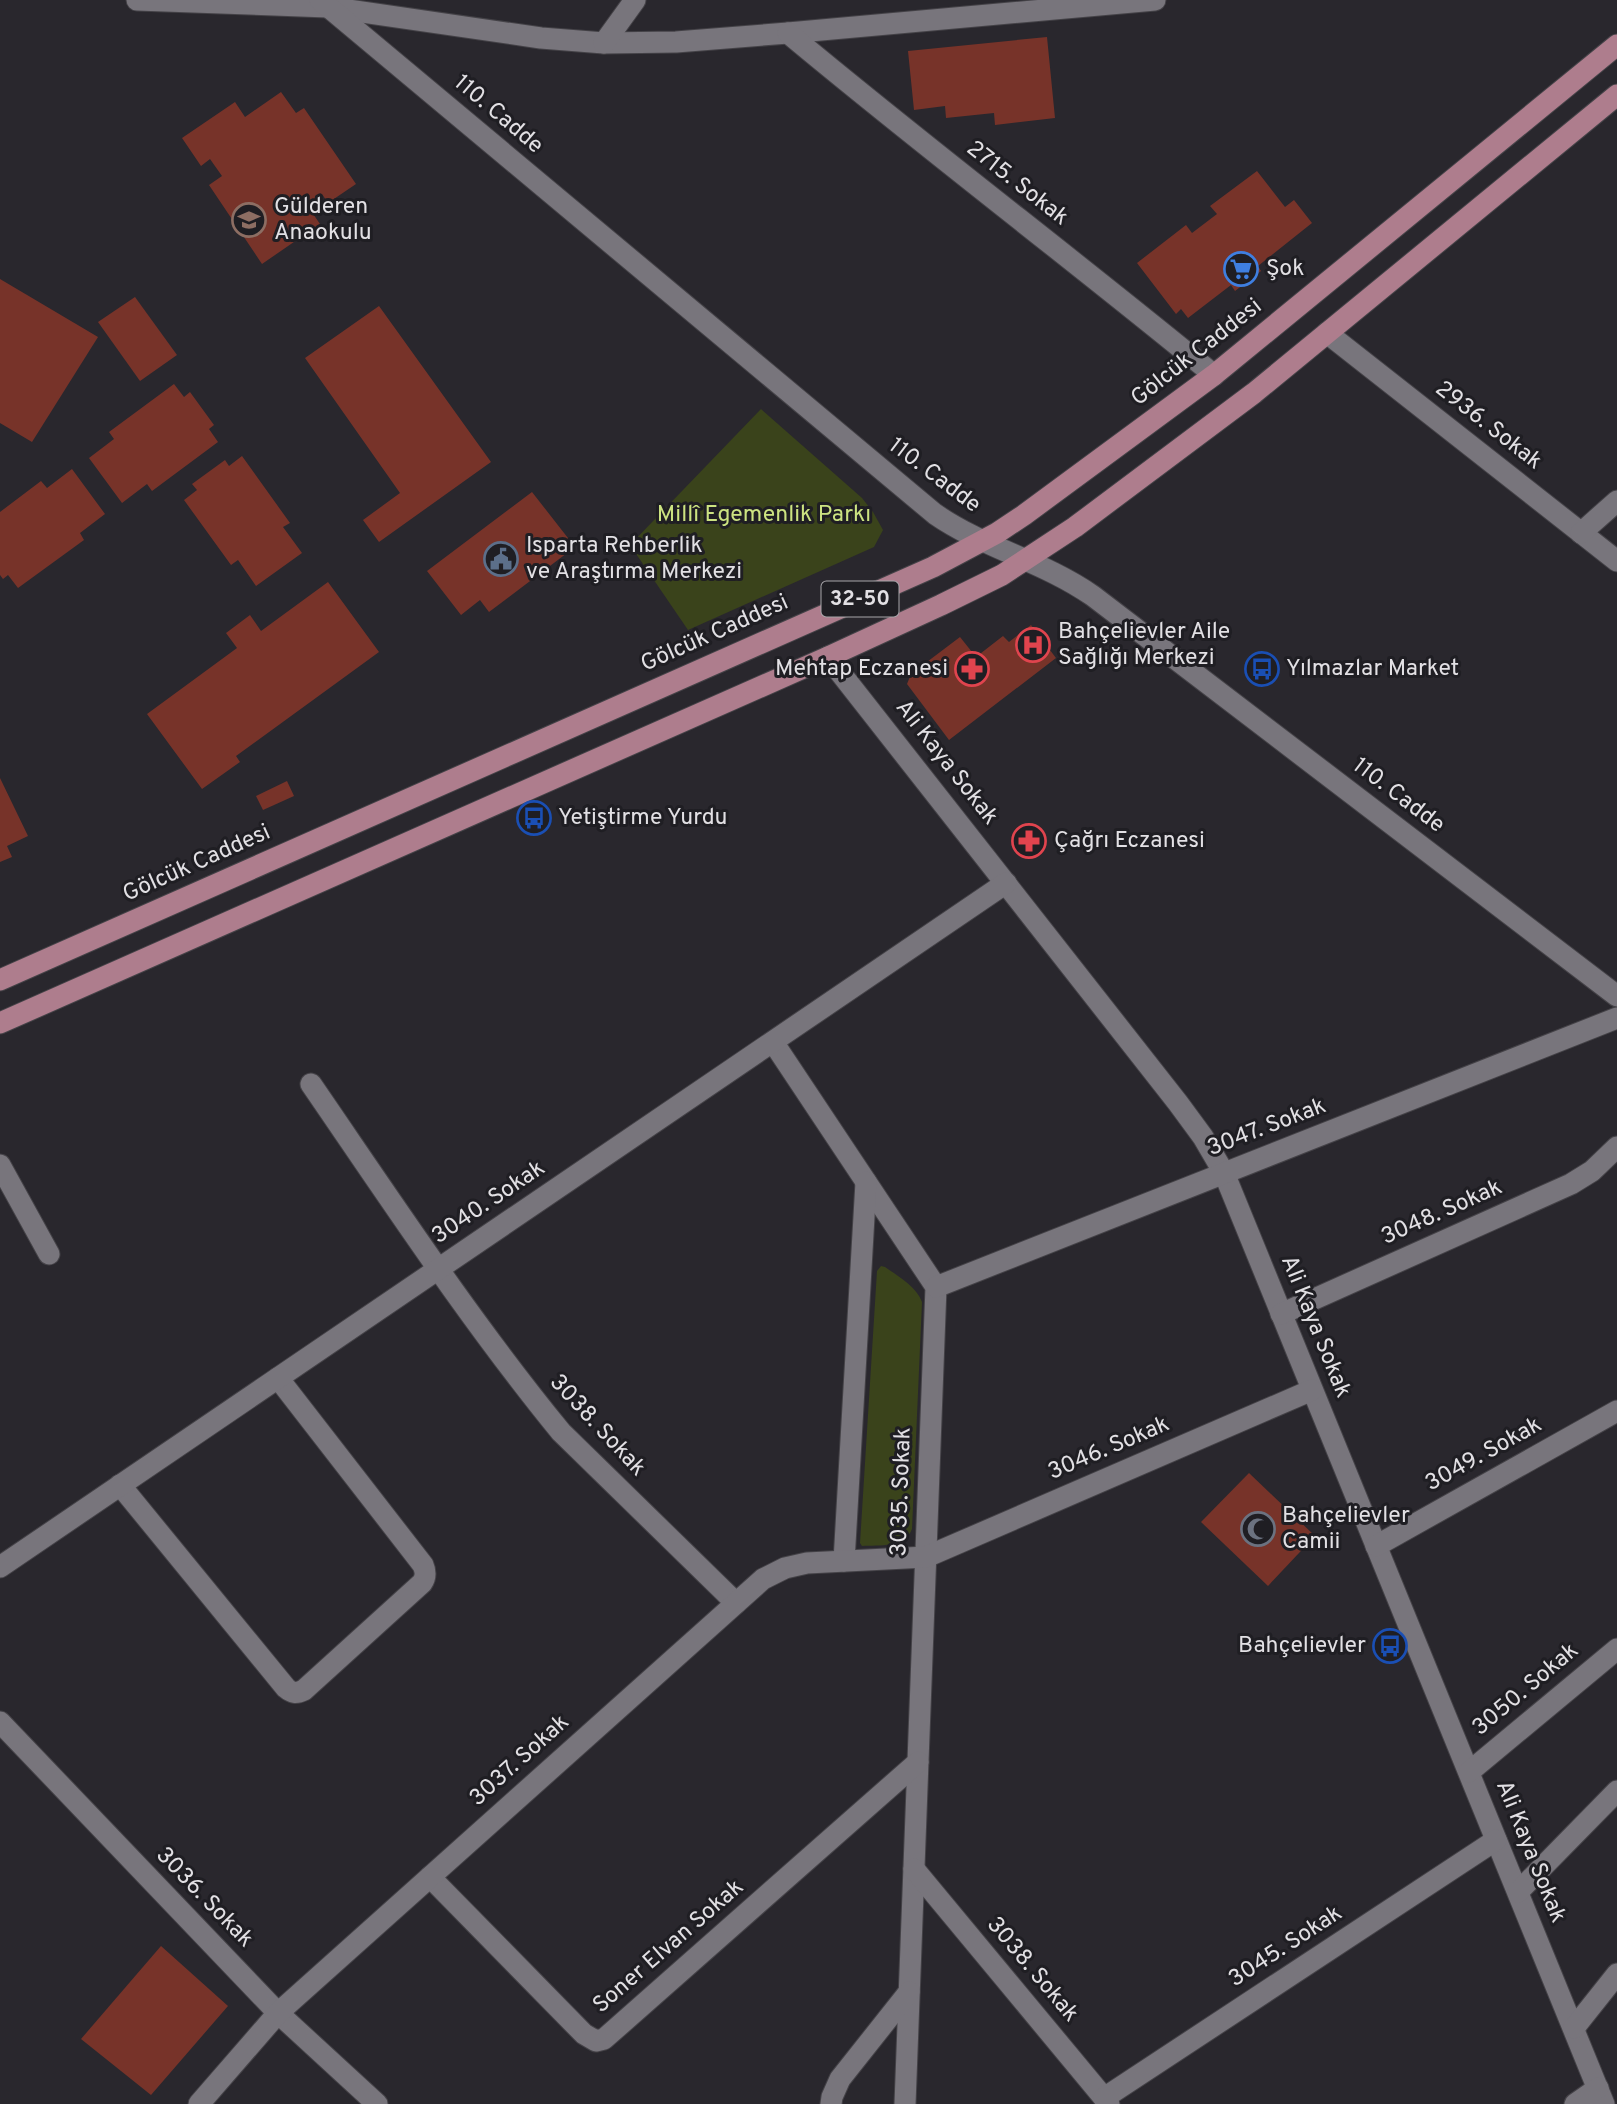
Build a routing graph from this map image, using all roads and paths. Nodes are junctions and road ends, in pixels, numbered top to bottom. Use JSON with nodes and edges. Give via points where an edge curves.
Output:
{"nodes":[{"id":1,"x":139,"y":0,"type":"edge"},
{"id":2,"x":635,"y":0,"type":"edge"},
{"id":3,"x":1155,"y":0,"type":"edge"},
{"id":4,"x":326,"y":2,"type":"edge"},
{"id":5,"x":788,"y":33,"type":"junction"},
{"id":6,"x":604,"y":43,"type":"junction"},
{"id":7,"x":1617,"y":45,"type":"edge"},
{"id":8,"x":1617,"y":94,"type":"edge"},
{"id":9,"x":1327,"y":333,"type":"junction"},
{"id":10,"x":1214,"y":375,"type":"junction"},
{"id":11,"x":1617,"y":501,"type":"edge"},
{"id":12,"x":1581,"y":533,"type":"junction"},
{"id":13,"x":981,"y":542,"type":"junction"},
{"id":14,"x":1027,"y":560,"type":"junction"},
{"id":15,"x":1617,"y":561,"type":"edge"},
{"id":16,"x":828,"y":657,"type":"junction"},
{"id":17,"x":1006,"y":883,"type":"junction"},
{"id":18,"x":0,"y":980,"type":"edge"},
{"id":19,"x":1617,"y":996,"type":"edge"},
{"id":20,"x":1617,"y":1018,"type":"edge"},
{"id":21,"x":0,"y":1023,"type":"edge"},
{"id":22,"x":773,"y":1042,"type":"junction"},
{"id":23,"x":311,"y":1084,"type":"dead end"},
{"id":24,"x":1617,"y":1147,"type":"edge"},
{"id":25,"x":0,"y":1165,"type":"edge"},
{"id":26,"x":1224,"y":1173,"type":"junction"},
{"id":27,"x":866,"y":1182,"type":"junction"},
{"id":28,"x":49,"y":1254,"type":"dead end"},
{"id":29,"x":438,"y":1269,"type":"junction"},
{"id":30,"x":936,"y":1287,"type":"junction"},
{"id":31,"x":1281,"y":1314,"type":"junction"},
{"id":32,"x":278,"y":1378,"type":"junction"},
{"id":33,"x":1312,"y":1390,"type":"junction"},
{"id":34,"x":1617,"y":1411,"type":"edge"},
{"id":35,"x":120,"y":1485,"type":"junction"},
{"id":36,"x":1376,"y":1546,"type":"junction"},
{"id":37,"x":926,"y":1557,"type":"junction"},
{"id":38,"x":844,"y":1561,"type":"junction"},
{"id":39,"x":0,"y":1567,"type":"edge"},
{"id":40,"x":736,"y":1603,"type":"junction"},
{"id":41,"x":1617,"y":1649,"type":"edge"},
{"id":42,"x":0,"y":1722,"type":"edge"},
{"id":43,"x":918,"y":1762,"type":"junction"},
{"id":44,"x":1469,"y":1772,"type":"junction"},
{"id":45,"x":1617,"y":1791,"type":"edge"},
{"id":46,"x":1496,"y":1840,"type":"junction"},
{"id":47,"x":914,"y":1869,"type":"junction"},
{"id":48,"x":430,"y":1877,"type":"junction"},
{"id":49,"x":1518,"y":1892,"type":"junction"},
{"id":50,"x":1617,"y":1974,"type":"edge"},
{"id":51,"x":909,"y":1992,"type":"junction"},
{"id":52,"x":278,"y":2013,"type":"junction"},
{"id":53,"x":1574,"y":2028,"type":"junction"},
{"id":54,"x":1601,"y":2096,"type":"edge"},
{"id":55,"x":1107,"y":2101,"type":"edge"},
{"id":56,"x":199,"y":2104,"type":"edge"},
{"id":57,"x":377,"y":2104,"type":"edge"},
{"id":58,"x":831,"y":2104,"type":"edge"},
{"id":59,"x":905,"y":2104,"type":"edge"},
{"id":60,"x":1575,"y":2104,"type":"edge"}],
"edges":[{"from":1,"to":4,"type":"street"},
{"from":2,"to":6,"type":"street"},
{"from":3,"to":5,"type":"street"},
{"from":4,"to":6,"type":"street","via":[[541,38]]},
{"from":4,"to":13,"type":"street","name":"110. Cadde","via":[[935,514]]},
{"from":5,"to":6,"type":"street"},
{"from":5,"to":10,"type":"street","name":"2715. Sokak"},
{"from":7,"to":10,"type":"main road","name":"Gölcük Caddesi","number":"32-50"},
{"from":8,"to":9,"type":"main road","number":"32-50"},
{"from":9,"to":12,"type":"street","name":"2936. Sokak"},
{"from":9,"to":14,"type":"main road","number":"32-50","via":[[1141,479]]},
{"from":10,"to":13,"type":"main road","name":"Gölcük Caddesi","number":"32-50","via":[[1059,491]]},
{"from":11,"to":12,"type":"street"},
{"from":12,"to":15,"type":"street","name":"2936. Sokak"},
{"from":13,"to":14,"type":"street","name":"110. Cadde"},
{"from":13,"to":18,"type":"main road","name":"Gölcük Caddesi","number":"32-50"},
{"from":14,"to":16,"type":"main road","number":"32-50"},
{"from":14,"to":19,"type":"street","name":"110. Cadde","via":[[1093,596]]},
{"from":16,"to":17,"type":"street","name":"Ali Kaya Sokak"},
{"from":16,"to":21,"type":"main road","number":"32-50"},
{"from":17,"to":22,"type":"street","name":"3040. Sokak"},
{"from":17,"to":26,"type":"street","name":"Ali Kaya Sokak","via":[[1178,1103]]},
{"from":20,"to":26,"type":"street","name":"3047. Sokak"},
{"from":22,"to":27,"type":"street"},
{"from":22,"to":29,"type":"street","name":"3040. Sokak"},
{"from":23,"to":29,"type":"street","name":"3038. Sokak"},
{"from":24,"to":31,"type":"street","name":"3048. Sokak","via":[[1571,1184]]},
{"from":25,"to":28,"type":"street"},
{"from":26,"to":30,"type":"street","name":"3047. Sokak"},
{"from":26,"to":31,"type":"street","name":"Ali Kaya Sokak"},
{"from":27,"to":30,"type":"street"},
{"from":27,"to":38,"type":"street"},
{"from":29,"to":32,"type":"street","name":"3040. Sokak"},
{"from":29,"to":40,"type":"street","name":"3038. Sokak","via":[[561,1432]]},
{"from":30,"to":37,"type":"street","name":"3035. Sokak"},
{"from":31,"to":33,"type":"street","name":"Ali Kaya Sokak"},
{"from":32,"to":35,"type":"street","name":"3040. Sokak"},
{"from":32,"to":35,"type":"street","via":[[425,1571],[422,1583],[304,1690],[298,1693],[286,1688]]},
{"from":33,"to":36,"type":"street","name":"Ali Kaya Sokak"},
{"from":33,"to":37,"type":"street","name":"3046. Sokak"},
{"from":34,"to":36,"type":"street","name":"3049. Sokak"},
{"from":35,"to":39,"type":"street","name":"3040. Sokak"},
{"from":36,"to":44,"type":"street","name":"Ali Kaya Sokak"},
{"from":37,"to":38,"type":"street","name":"3037. Sokak"},
{"from":37,"to":43,"type":"street","name":"3035. Sokak"},
{"from":38,"to":40,"type":"street","name":"3037. Sokak","via":[[785,1568],[763,1579]]},
{"from":40,"to":48,"type":"street","name":"3037. Sokak"},
{"from":41,"to":44,"type":"street","name":"3050. Sokak"},
{"from":42,"to":52,"type":"street","name":"3036. Sokak"},
{"from":43,"to":47,"type":"street","name":"3035. Sokak"},
{"from":43,"to":48,"type":"street","name":"Soner Elvan Sokak","via":[[604,2039],[596,2041]]},
{"from":44,"to":46,"type":"street","name":"Ali Kaya Sokak"},
{"from":45,"to":49,"type":"street"},
{"from":46,"to":49,"type":"street","name":"Ali Kaya Sokak"},
{"from":46,"to":55,"type":"street","name":"3045. Sokak"},
{"from":47,"to":51,"type":"street","name":"3035. Sokak"},
{"from":47,"to":55,"type":"street","name":"3038. Sokak"},
{"from":48,"to":52,"type":"street","name":"3037. Sokak"},
{"from":49,"to":53,"type":"street","name":"Ali Kaya Sokak"},
{"from":50,"to":53,"type":"street"},
{"from":51,"to":58,"type":"street","via":[[841,2079]]},
{"from":51,"to":59,"type":"street","name":"3035. Sokak"},
{"from":52,"to":56,"type":"street","name":"3037. Sokak"},
{"from":52,"to":57,"type":"street","name":"3036. Sokak"},
{"from":53,"to":54,"type":"street","name":"Ali Kaya Sokak"},
{"from":54,"to":60,"type":"street"}]}
